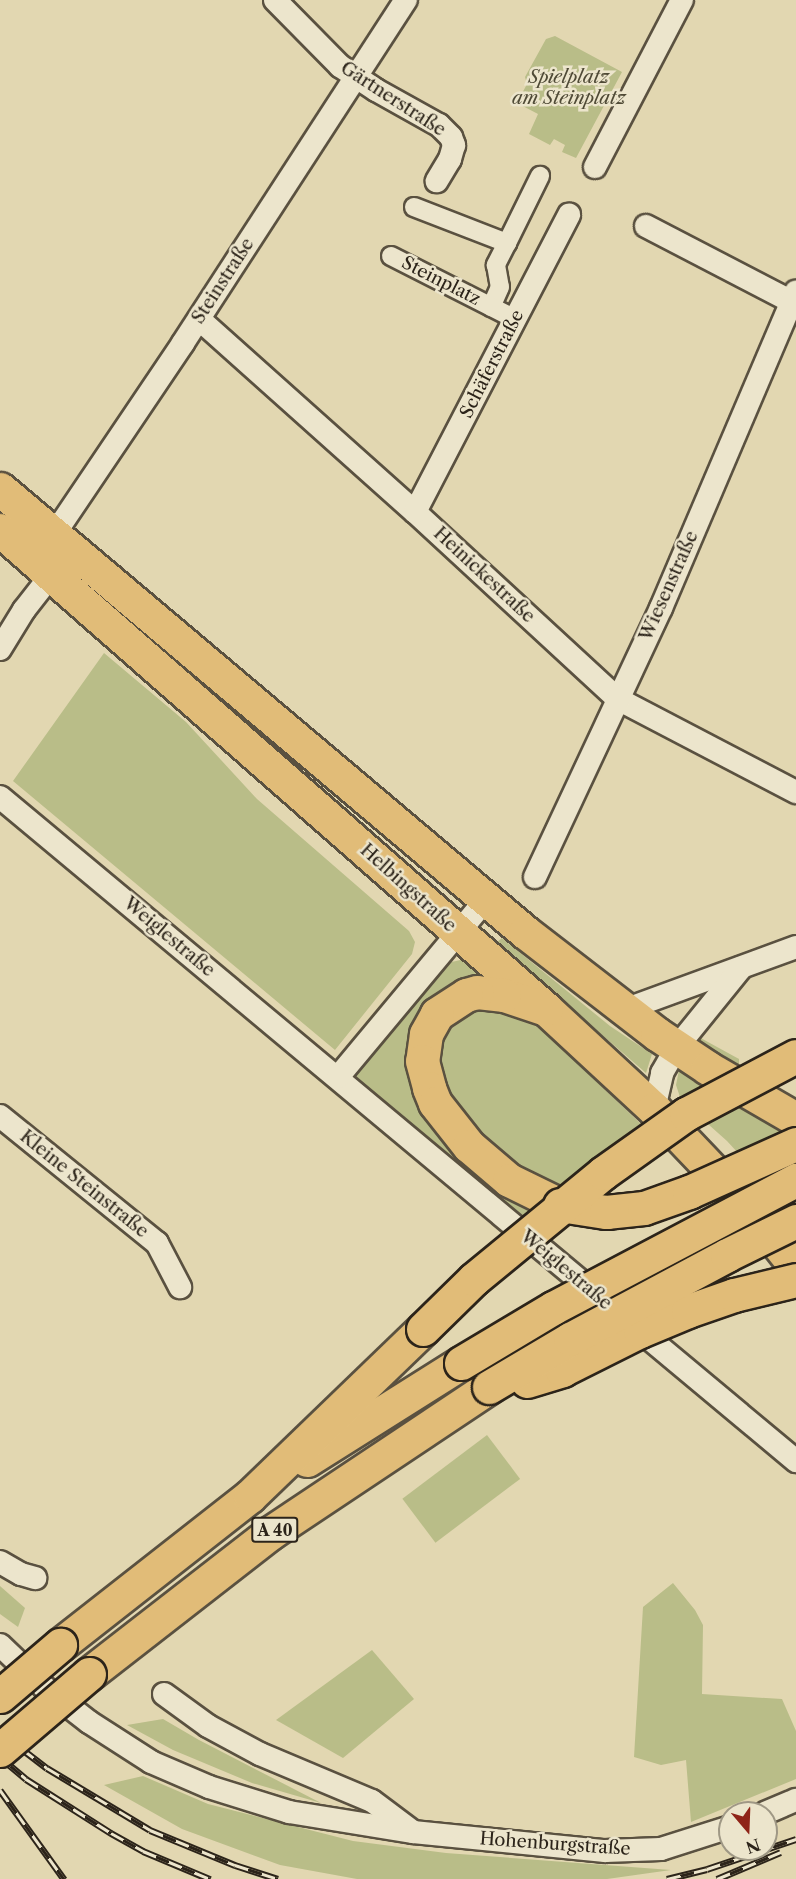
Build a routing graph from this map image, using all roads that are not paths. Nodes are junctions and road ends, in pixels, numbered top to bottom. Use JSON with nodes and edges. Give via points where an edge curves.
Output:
{"nodes":[{"id":1,"x":275,"y":0,"type":"edge"},
{"id":2,"x":406,"y":0,"type":"edge"},
{"id":3,"x":682,"y":0,"type":"edge"},
{"id":4,"x":356,"y":78,"type":"junction"},
{"id":5,"x":595,"y":167,"type":"dead end"},
{"id":6,"x":540,"y":176,"type":"dead end"},
{"id":7,"x":437,"y":181,"type":"dead end"},
{"id":8,"x":414,"y":207,"type":"dead end"},
{"id":9,"x":569,"y":215,"type":"dead end"},
{"id":10,"x":646,"y":226,"type":"dead end"},
{"id":11,"x":507,"y":243,"type":"junction"},
{"id":12,"x":391,"y":256,"type":"dead end"},
{"id":13,"x":795,"y":300,"type":"edge"},
{"id":14,"x":491,"y":307,"type":"junction"},
{"id":15,"x":199,"y":319,"type":"junction"},
{"id":16,"x":515,"y":319,"type":"junction"},
{"id":17,"x":0,"y":489,"type":"edge"},
{"id":18,"x":415,"y":512,"type":"junction"},
{"id":19,"x":0,"y":530,"type":"edge"},
{"id":20,"x":48,"y":556,"type":"junction"},
{"id":21,"x":0,"y":649,"type":"edge"},
{"id":22,"x":618,"y":699,"type":"junction"},
{"id":23,"x":796,"y":792,"type":"edge"},
{"id":24,"x":0,"y":797,"type":"edge"},
{"id":25,"x":535,"y":877,"type":"dead end"},
{"id":26,"x":487,"y":898,"type":"junction"},
{"id":27,"x":458,"y":932,"type":"junction"},
{"id":28,"x":796,"y":947,"type":"edge"},
{"id":29,"x":742,"y":967,"type":"junction"},
{"id":30,"x":546,"y":1010,"type":"junction"},
{"id":31,"x":624,"y":1010,"type":"junction"},
{"id":32,"x":677,"y":1047,"type":"junction"},
{"id":33,"x":796,"y":1056,"type":"edge"},
{"id":34,"x":338,"y":1077,"type":"junction"},
{"id":35,"x":654,"y":1109,"type":"junction"},
{"id":36,"x":0,"y":1116,"type":"edge"},
{"id":37,"x":796,"y":1119,"type":"edge"},
{"id":38,"x":796,"y":1144,"type":"edge"},
{"id":39,"x":796,"y":1180,"type":"edge"},
{"id":40,"x":796,"y":1221,"type":"edge"},
{"id":41,"x":796,"y":1267,"type":"edge"},
{"id":42,"x":796,"y":1280,"type":"edge"},
{"id":43,"x":180,"y":1287,"type":"dead end"},
{"id":44,"x":484,"y":1392,"type":"junction"},
{"id":45,"x":796,"y":1461,"type":"edge"},
{"id":46,"x":250,"y":1496,"type":"junction"},
{"id":47,"x":0,"y":1562,"type":"edge"},
{"id":48,"x":35,"y":1578,"type":"dead end"},
{"id":49,"x":0,"y":1645,"type":"edge"},
{"id":50,"x":164,"y":1694,"type":"dead end"},
{"id":51,"x":0,"y":1696,"type":"edge"},
{"id":52,"x":0,"y":1750,"type":"edge"},
{"id":53,"x":796,"y":1800,"type":"edge"},
{"id":54,"x":778,"y":1808,"type":"edge"},
{"id":55,"x":718,"y":1831,"type":"edge"},
{"id":56,"x":413,"y":1832,"type":"junction"}],
"edges":[{"from":1,"to":4,"type":"street","name":"Gärtnerstraße"},
{"from":2,"to":4,"type":"street","name":"Steinstraße"},
{"from":3,"to":5,"type":"street"},
{"from":4,"to":7,"type":"street","name":"Gärtnerstraße","via":[[439,125],[451,137],[454,145],[450,159]]},
{"from":4,"to":15,"type":"street","name":"Steinstraße"},
{"from":6,"to":11,"type":"street","name":"Steinplatz"},
{"from":8,"to":11,"type":"street"},
{"from":9,"to":16,"type":"street","name":"Schäferstraße"},
{"from":10,"to":13,"type":"street"},
{"from":11,"to":14,"type":"street","name":"Steinplatz","via":[[495,265],[500,287]]},
{"from":12,"to":14,"type":"street","name":"Steinplatz"},
{"from":13,"to":22,"type":"street","name":"Wiesenstraße"},
{"from":14,"to":16,"type":"street","name":"Steinplatz"},
{"from":15,"to":18,"type":"street","name":"Heinickestraße"},
{"from":15,"to":20,"type":"street","name":"Steinstraße"},
{"from":16,"to":18,"type":"street","name":"Schäferstraße"},
{"from":17,"to":20,"type":"main road","name":"Helbingstraße"},
{"from":18,"to":22,"type":"street","name":"Heinickestraße"},
{"from":19,"to":20,"type":"main road","name":"Helbingstraße"},
{"from":20,"to":21,"type":"street","name":"Steinstraße","via":[[24,610]]},
{"from":20,"to":26,"type":"main road","name":"Helbingstraße"},
{"from":20,"to":27,"type":"main road","name":"Helbingstraße"},
{"from":22,"to":23,"type":"street","name":"Heinickestraße"},
{"from":22,"to":25,"type":"street","name":"Wiesenstraße"},
{"from":24,"to":34,"type":"street","name":"Weiglestraße"},
{"from":26,"to":27,"type":"street"},
{"from":26,"to":31,"type":"main road","name":"Helbingstraße"},
{"from":27,"to":30,"type":"main road","name":"Helbingstraße"},
{"from":27,"to":34,"type":"street"},
{"from":28,"to":29,"type":"street"},
{"from":29,"to":31,"type":"street"},
{"from":29,"to":32,"type":"street"},
{"from":30,"to":35,"type":"main road","name":"Helbingstraße"},
{"from":30,"to":38,"type":"main road","bridge":true,"via":[[504,995],[477,992],[437,1014],[426,1034],[422,1061],[435,1102],[469,1146],[509,1180],[560,1204],[606,1212],[644,1208]]},
{"from":31,"to":32,"type":"main road","name":"Helbingstraße"},
{"from":32,"to":35,"type":"street","via":[[662,1073]]},
{"from":32,"to":37,"type":"main road","name":"Helbingstraße"},
{"from":33,"to":46,"type":"main road","bridge":true,"via":[[686,1114],[603,1173],[474,1279]]},
{"from":34,"to":45,"type":"street","name":"Weiglestraße"},
{"from":35,"to":41,"type":"main road","name":"Helbingstraße","via":[[755,1215]]},
{"from":36,"to":43,"type":"street","name":"Kleine Steinstraße","via":[[157,1243]]},
{"from":39,"to":46,"type":"main road","number":"A 40","bridge":true,"via":[[553,1308]]},
{"from":40,"to":44,"type":"main road","number":"A 40","bridge":true,"via":[[570,1339]]},
{"from":42,"to":44,"type":"main road","bridge":true,"via":[[688,1311],[562,1370]]},
{"from":44,"to":52,"type":"main road","number":"A 40","bridge":true,"via":[[270,1533],[89,1674]]},
{"from":46,"to":51,"type":"main road","number":"A 40","bridge":true},
{"from":47,"to":48,"type":"street","via":[[21,1575]]},
{"from":49,"to":56,"type":"street","name":"Hohenburgstraße","via":[[89,1722],[152,1762],[209,1787],[289,1812]]},
{"from":50,"to":56,"type":"street","via":[[208,1726],[260,1754],[372,1802]]},
{"from":53,"to":54,"type":"street"},
{"from":55,"to":56,"type":"street","name":"Hohenburgstraße","via":[[683,1844],[636,1851]]}]}
